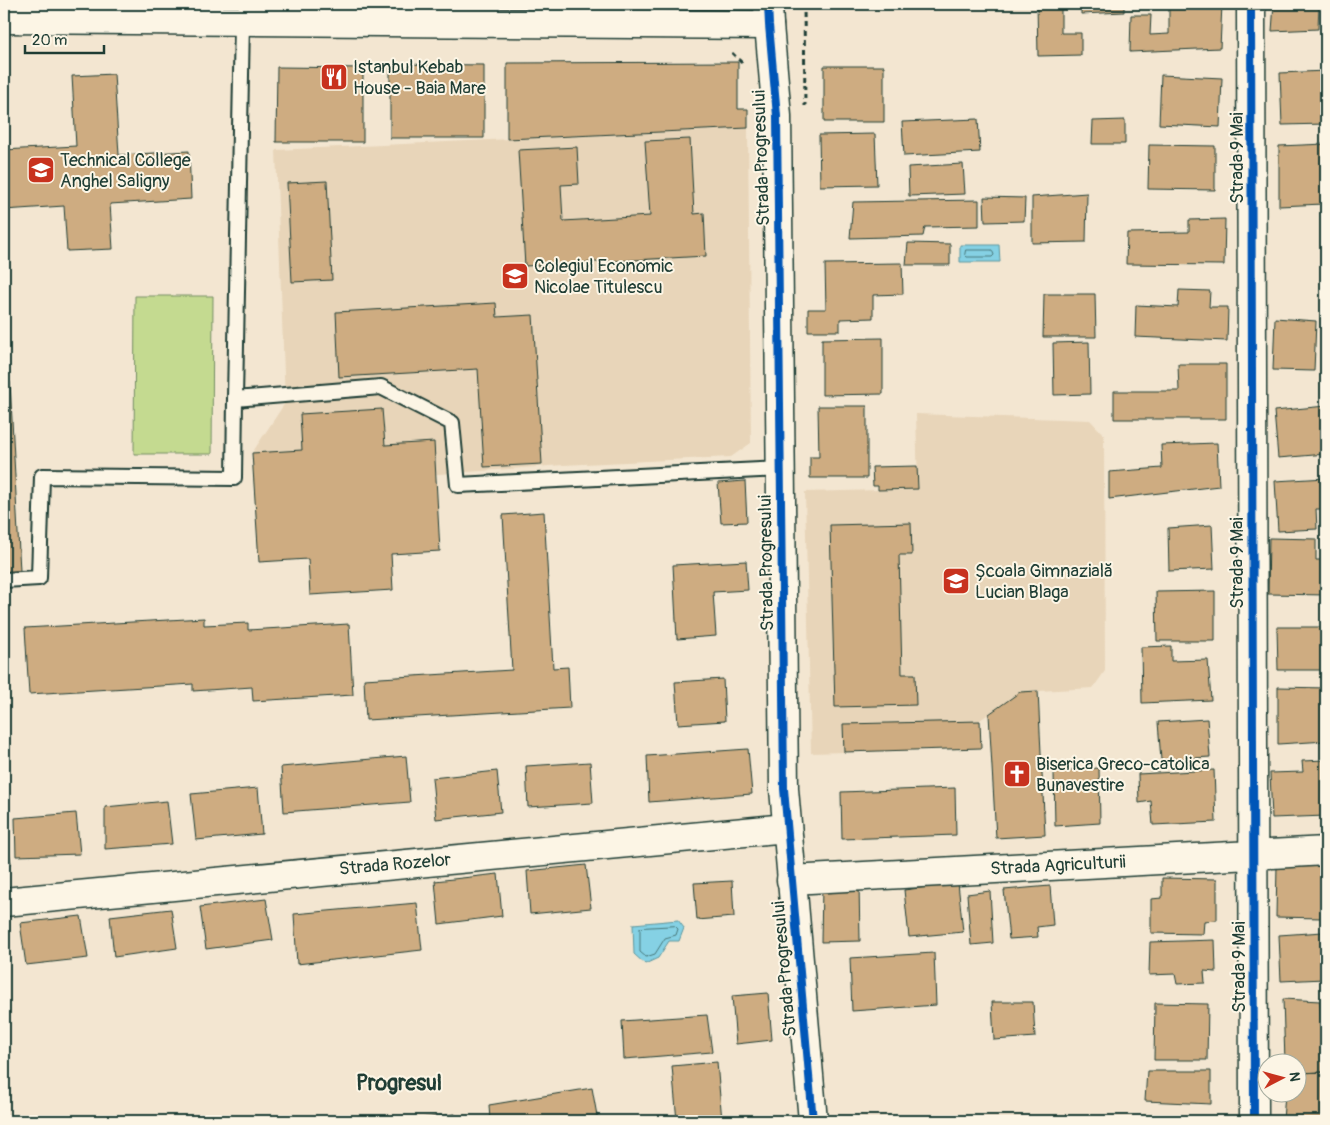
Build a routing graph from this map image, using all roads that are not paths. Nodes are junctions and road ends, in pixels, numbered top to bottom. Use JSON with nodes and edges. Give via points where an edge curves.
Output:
{"nodes":[{"id":1,"x":1251,"y":4,"type":"edge"},
{"id":2,"x":276,"y":13,"type":"edge"},
{"id":3,"x":768,"y":14,"type":"edge"},
{"id":4,"x":4,"y":20,"type":"edge"},
{"id":5,"x":242,"y":21,"type":"junction"},
{"id":6,"x":235,"y":399,"type":"junction"},
{"id":7,"x":780,"y":469,"type":"junction"},
{"id":8,"x":4,"y":580,"type":"edge"},
{"id":9,"x":787,"y":828,"type":"junction"},
{"id":10,"x":1326,"y":851,"type":"edge"},
{"id":11,"x":1254,"y":855,"type":"junction"},
{"id":12,"x":791,"y":880,"type":"junction"},
{"id":13,"x":4,"y":902,"type":"edge"},
{"id":14,"x":813,"y":1121,"type":"edge"},
{"id":15,"x":1254,"y":1121,"type":"edge"}],
"edges":[{"from":1,"to":11,"type":"street","name":"Strada 9 Mai"},
{"from":2,"to":3,"type":"street"},
{"from":2,"to":5,"type":"street"},
{"from":3,"to":7,"type":"street","name":"Strada Progresului","via":[[777,116]]},
{"from":4,"to":5,"type":"street"},
{"from":5,"to":6,"type":"lane"},
{"from":6,"to":7,"type":"lane","via":[[382,387],[452,423],[458,484]]},
{"from":6,"to":8,"type":"lane","via":[[234,478],[42,476],[39,578]]},
{"from":7,"to":9,"type":"street","name":"Strada Progresului"},
{"from":9,"to":12,"type":"street","name":"Strada Progresului"},
{"from":9,"to":13,"type":"street","name":"Strada Rozelor"},
{"from":10,"to":11,"type":"street","name":"Strada Agriculturii"},
{"from":11,"to":12,"type":"street","name":"Strada Agriculturii"},
{"from":11,"to":15,"type":"street","name":"Strada 9 Mai"},
{"from":12,"to":14,"type":"street","name":"Strada Progresului"}]}
